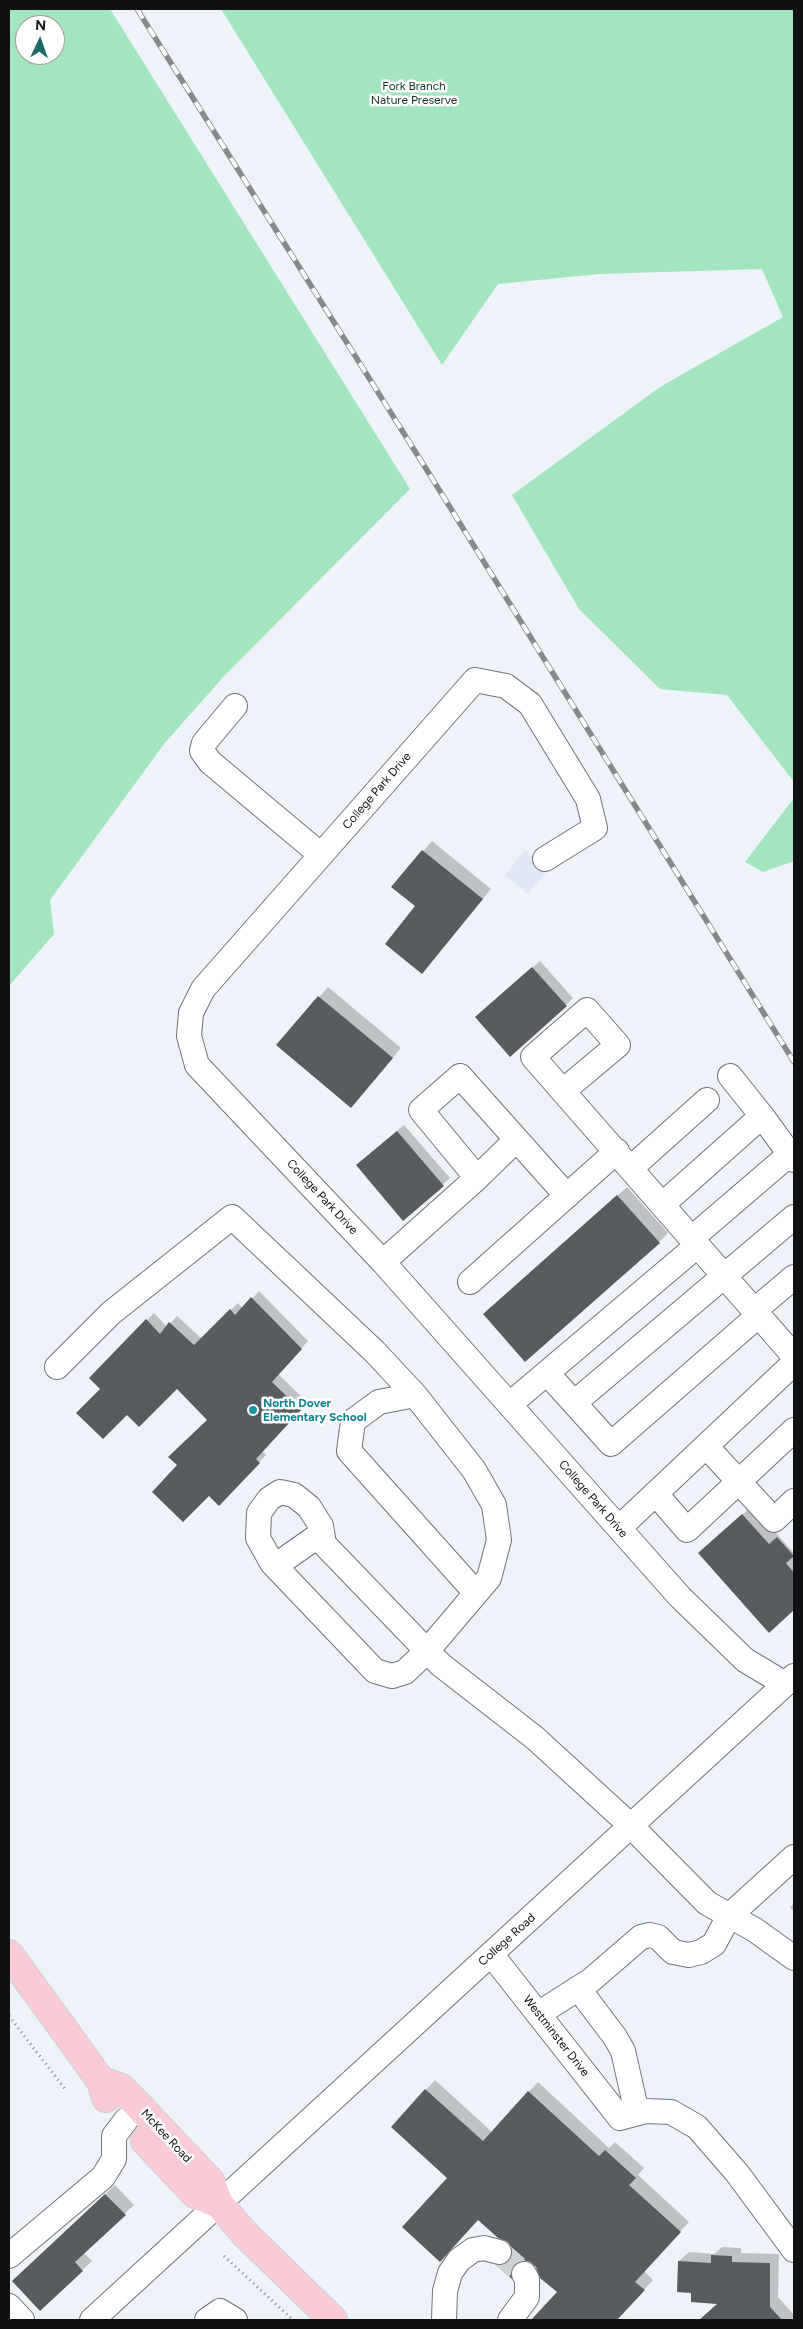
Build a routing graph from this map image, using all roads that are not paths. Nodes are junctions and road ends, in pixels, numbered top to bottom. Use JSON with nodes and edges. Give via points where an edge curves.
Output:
{"nodes":[{"id":1,"x":235,"y":706,"type":"dead end"},
{"id":2,"x":321,"y":854,"type":"junction"},
{"id":3,"x":546,"y":859,"type":"dead end"},
{"id":4,"x":730,"y":1076,"type":"dead end"},
{"id":5,"x":563,"y":1091,"type":"dead end"},
{"id":6,"x":707,"y":1100,"type":"dead end"},
{"id":7,"x":762,"y":1116,"type":"junction"},
{"id":8,"x":516,"y":1140,"type":"junction"},
{"id":9,"x":792,"y":1157,"type":"edge"},
{"id":10,"x":624,"y":1160,"type":"junction"},
{"id":11,"x":477,"y":1178,"type":"junction"},
{"id":12,"x":567,"y":1196,"type":"junction"},
{"id":13,"x":662,"y":1204,"type":"junction"},
{"id":14,"x":794,"y":1217,"type":"edge"},
{"id":15,"x":695,"y":1242,"type":"junction"},
{"id":16,"x":384,"y":1262,"type":"junction"},
{"id":17,"x":725,"y":1275,"type":"junction"},
{"id":18,"x":794,"y":1277,"type":"edge"},
{"id":19,"x":470,"y":1282,"type":"dead end"},
{"id":20,"x":757,"y":1312,"type":"junction"},
{"id":21,"x":794,"y":1356,"type":"edge"},
{"id":22,"x":794,"y":1363,"type":"edge"},
{"id":23,"x":57,"y":1367,"type":"dead end"},
{"id":24,"x":547,"y":1372,"type":"junction"},
{"id":25,"x":415,"y":1395,"type":"junction"},
{"id":26,"x":574,"y":1403,"type":"junction"},
{"id":27,"x":510,"y":1404,"type":"junction"},
{"id":28,"x":794,"y":1430,"type":"edge"},
{"id":29,"x":706,"y":1446,"type":"junction"},
{"id":30,"x":738,"y":1481,"type":"junction"},
{"id":31,"x":656,"y":1494,"type":"junction"},
{"id":32,"x":794,"y":1501,"type":"edge"},
{"id":33,"x":619,"y":1528,"type":"junction"},
{"id":34,"x":322,"y":1533,"type":"junction"},
{"id":35,"x":275,"y":1566,"type":"junction"},
{"id":36,"x":476,"y":1593,"type":"junction"},
{"id":37,"x":428,"y":1651,"type":"junction"},
{"id":38,"x":790,"y":1680,"type":"edge"},
{"id":39,"x":631,"y":1826,"type":"junction"},
{"id":40,"x":794,"y":1857,"type":"edge"},
{"id":41,"x":729,"y":1916,"type":"junction"},
{"id":42,"x":9,"y":1954,"type":"edge"},
{"id":43,"x":491,"y":1954,"type":"junction"},
{"id":44,"x":794,"y":1958,"type":"edge"},
{"id":45,"x":578,"y":1988,"type":"junction"},
{"id":46,"x":538,"y":2014,"type":"junction"},
{"id":47,"x":101,"y":2081,"type":"junction"},
{"id":48,"x":629,"y":2116,"type":"junction"},
{"id":49,"x":126,"y":2120,"type":"junction"},
{"id":50,"x":219,"y":2204,"type":"junction"},
{"id":51,"x":794,"y":2250,"type":"edge"},
{"id":52,"x":499,"y":2252,"type":"tunnel mouth"},
{"id":53,"x":9,"y":2256,"type":"edge"},
{"id":54,"x":524,"y":2274,"type":"tunnel mouth"},
{"id":55,"x":9,"y":2306,"type":"edge"},
{"id":56,"x":22,"y":2320,"type":"edge"},
{"id":57,"x":92,"y":2320,"type":"edge"},
{"id":58,"x":207,"y":2320,"type":"edge"},
{"id":59,"x":235,"y":2320,"type":"edge"},
{"id":60,"x":333,"y":2320,"type":"edge"},
{"id":61,"x":444,"y":2320,"type":"edge"},
{"id":62,"x":510,"y":2320,"type":"edge"}],
"edges":[{"from":1,"to":2,"type":"street","via":[[204,742],[202,751],[210,762]]},
{"from":2,"to":3,"type":"street","name":"College Park Drive","via":[[475,680],[506,686],[530,704],[588,799],[595,828]]},
{"from":2,"to":16,"type":"street","name":"College Park Drive","via":[[203,989],[192,1013],[189,1036],[197,1065]]},
{"from":4,"to":7,"type":"street"},
{"from":5,"to":10,"type":"street"},
{"from":6,"to":10,"type":"street"},
{"from":7,"to":9,"type":"street"},
{"from":7,"to":13,"type":"street"},
{"from":8,"to":11,"type":"street"},
{"from":8,"to":11,"type":"street","via":[[460,1076],[421,1110]]},
{"from":8,"to":12,"type":"street"},
{"from":9,"to":15,"type":"street"},
{"from":10,"to":12,"type":"street"},
{"from":10,"to":13,"type":"street"},
{"from":11,"to":16,"type":"street"},
{"from":12,"to":19,"type":"street"},
{"from":13,"to":15,"type":"street"},
{"from":14,"to":17,"type":"street"},
{"from":15,"to":17,"type":"street"},
{"from":15,"to":24,"type":"street"},
{"from":16,"to":27,"type":"street","name":"College Park Drive"},
{"from":17,"to":20,"type":"street"},
{"from":17,"to":26,"type":"street"},
{"from":18,"to":20,"type":"street"},
{"from":20,"to":21,"type":"street"},
{"from":20,"to":26,"type":"street","via":[[611,1444]]},
{"from":22,"to":29,"type":"street"},
{"from":23,"to":25,"type":"street","via":[[111,1313],[232,1217],[375,1352]]},
{"from":24,"to":26,"type":"street"},
{"from":24,"to":27,"type":"street"},
{"from":25,"to":36,"type":"street","via":[[474,1470],[494,1505],[499,1540],[489,1578]]},
{"from":25,"to":36,"type":"street","via":[[379,1402],[353,1420],[349,1451]]},
{"from":27,"to":33,"type":"street","name":"College Park Drive"},
{"from":28,"to":30,"type":"street"},
{"from":29,"to":30,"type":"street"},
{"from":29,"to":31,"type":"street"},
{"from":30,"to":31,"type":"street","via":[[687,1530]]},
{"from":30,"to":32,"type":"street","via":[[774,1520]]},
{"from":31,"to":33,"type":"street"},
{"from":33,"to":38,"type":"street","name":"College Park Drive","via":[[680,1597],[745,1660]]},
{"from":34,"to":35,"type":"street"},
{"from":34,"to":35,"type":"street","via":[[309,1507],[294,1496],[280,1492],[269,1499],[259,1513],[258,1538]]},
{"from":34,"to":37,"type":"street","via":[[324,1544]]},
{"from":35,"to":37,"type":"street","via":[[375,1671],[392,1676],[405,1672]]},
{"from":36,"to":37,"type":"street"},
{"from":37,"to":39,"type":"street","via":[[441,1666],[535,1738]]},
{"from":38,"to":39,"type":"street","name":"College Road"},
{"from":39,"to":41,"type":"street","via":[[707,1903]]},
{"from":39,"to":43,"type":"street","name":"College Road"},
{"from":40,"to":41,"type":"street"},
{"from":41,"to":44,"type":"street"},
{"from":41,"to":45,"type":"street","via":[[714,1944],[701,1952],[689,1955],[673,1952],[658,1937],[641,1937]]},
{"from":42,"to":47,"type":"main road","name":"McKee Road"},
{"from":43,"to":46,"type":"street","name":"Westminster Drive"},
{"from":43,"to":50,"type":"street","name":"College Road"},
{"from":45,"to":46,"type":"street"},
{"from":45,"to":48,"type":"street","via":[[623,2051]]},
{"from":46,"to":48,"type":"street","name":"Westminster Drive"},
{"from":47,"to":49,"type":"main road","name":"McKee Road","via":[[107,2100]]},
{"from":47,"to":50,"type":"main road","name":"McKee Road","via":[[121,2088],[135,2102],[210,2182]]},
{"from":48,"to":51,"type":"street","via":[[646,2111],[671,2112],[697,2126],[737,2173]]},
{"from":49,"to":50,"type":"main road","name":"McKee Road","via":[[195,2194]]},
{"from":49,"to":53,"type":"street","via":[[114,2136],[114,2159],[103,2177]]},
{"from":50,"to":57,"type":"street","name":"College Road"},
{"from":50,"to":60,"type":"main road","name":"McKee Road"},
{"from":52,"to":61,"type":"street","via":[[484,2248],[472,2250],[459,2260],[450,2273],[445,2291]]},
{"from":54,"to":62,"type":"street","via":[[527,2297]]},
{"from":55,"to":56,"type":"street"},
{"from":58,"to":59,"type":"street","via":[[220,2311]]}]}
